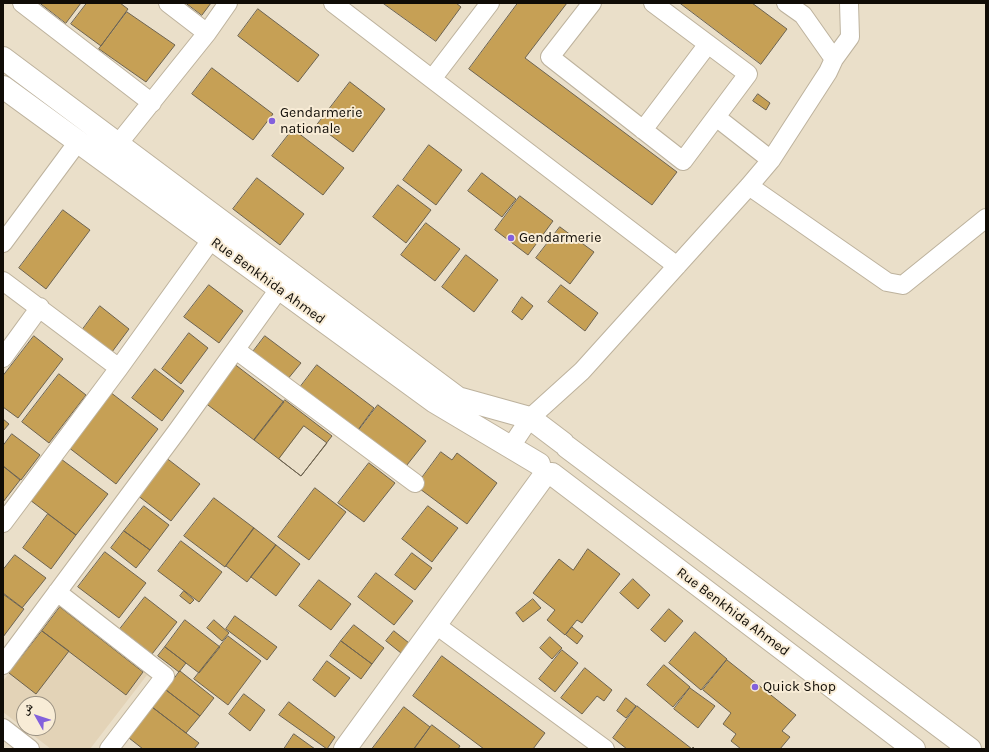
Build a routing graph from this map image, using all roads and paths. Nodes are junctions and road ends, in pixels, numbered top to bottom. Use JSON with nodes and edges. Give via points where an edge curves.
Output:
{"nodes":[{"id":1,"x":22,"y":3,"type":"edge"},
{"id":2,"x":168,"y":3,"type":"edge"},
{"id":3,"x":228,"y":3,"type":"edge"},
{"id":4,"x":333,"y":3,"type":"edge"},
{"id":5,"x":592,"y":3,"type":"edge"},
{"id":6,"x":653,"y":3,"type":"edge"},
{"id":7,"x":786,"y":3,"type":"edge"},
{"id":8,"x":849,"y":3,"type":"edge"},
{"id":9,"x":486,"y":4,"type":"edge"},
{"id":10,"x":207,"y":33,"type":"junction"},
{"id":11,"x":708,"y":44,"type":"junction"},
{"id":12,"x":3,"y":58,"type":"edge"},
{"id":13,"x":834,"y":59,"type":"junction"},
{"id":14,"x":432,"y":79,"type":"junction"},
{"id":15,"x":3,"y":88,"type":"edge"},
{"id":16,"x":152,"y":103,"type":"junction"},
{"id":17,"x":716,"y":117,"type":"junction"},
{"id":18,"x":643,"y":130,"type":"junction"},
{"id":19,"x":77,"y":143,"type":"junction"},
{"id":20,"x":118,"y":144,"type":"junction"},
{"id":21,"x":771,"y":160,"type":"junction"},
{"id":22,"x":749,"y":186,"type":"junction"},
{"id":23,"x":986,"y":218,"type":"edge"},
{"id":24,"x":211,"y":240,"type":"junction"},
{"id":25,"x":3,"y":243,"type":"edge"},
{"id":26,"x":677,"y":266,"type":"junction"},
{"id":27,"x":3,"y":281,"type":"edge"},
{"id":28,"x":279,"y":289,"type":"junction"},
{"id":29,"x":40,"y":307,"type":"junction"},
{"id":30,"x":236,"y":350,"type":"junction"},
{"id":31,"x":3,"y":358,"type":"edge"},
{"id":32,"x":119,"y":368,"type":"junction"},
{"id":33,"x":530,"y":418,"type":"junction"},
{"id":34,"x":565,"y":445,"type":"junction"},
{"id":35,"x":510,"y":448,"type":"junction"},
{"id":36,"x":546,"y":470,"type":"junction"},
{"id":37,"x":415,"y":483,"type":"dead end"},
{"id":38,"x":3,"y":523,"type":"edge"},
{"id":39,"x":57,"y":592,"type":"junction"},
{"id":40,"x":436,"y":625,"type":"junction"},
{"id":41,"x":3,"y":664,"type":"edge"},
{"id":42,"x":3,"y":728,"type":"edge"},
{"id":43,"x":30,"y":749,"type":"edge"},
{"id":44,"x":109,"y":749,"type":"edge"},
{"id":45,"x":345,"y":749,"type":"edge"},
{"id":46,"x":604,"y":749,"type":"edge"},
{"id":47,"x":914,"y":749,"type":"edge"},
{"id":48,"x":970,"y":749,"type":"edge"}],
"edges":[{"from":1,"to":16,"type":"street"},
{"from":2,"to":10,"type":"street"},
{"from":3,"to":10,"type":"street"},
{"from":4,"to":14,"type":"street"},
{"from":5,"to":18,"type":"street","via":[[550,56]]},
{"from":6,"to":11,"type":"street"},
{"from":7,"to":13,"type":"street","via":[[803,15]]},
{"from":8,"to":13,"type":"street","via":[[850,37]]},
{"from":9,"to":14,"type":"street"},
{"from":10,"to":16,"type":"street"},
{"from":11,"to":17,"type":"street","via":[[748,74]]},
{"from":11,"to":18,"type":"street"},
{"from":12,"to":20,"type":"main road"},
{"from":13,"to":21,"type":"street"},
{"from":14,"to":26,"type":"street"},
{"from":15,"to":19,"type":"main road","name":"Rue Benkhida Ahmed"},
{"from":16,"to":20,"type":"street"},
{"from":17,"to":18,"type":"street","via":[[683,161]]},
{"from":17,"to":21,"type":"street"},
{"from":19,"to":24,"type":"main road","name":"Rue Benkhida Ahmed"},
{"from":19,"to":25,"type":"street"},
{"from":20,"to":33,"type":"main road","via":[[458,398]]},
{"from":21,"to":22,"type":"street"},
{"from":22,"to":23,"type":"street","via":[[887,282],[904,285]]},
{"from":22,"to":26,"type":"street"},
{"from":24,"to":28,"type":"main road","name":"Rue Benkhida Ahmed"},
{"from":24,"to":32,"type":"street"},
{"from":26,"to":33,"type":"street","via":[[582,371]]},
{"from":27,"to":29,"type":"street"},
{"from":28,"to":30,"type":"street"},
{"from":28,"to":35,"type":"main road","name":"Rue Benkhida Ahmed","via":[[435,402]]},
{"from":29,"to":31,"type":"street"},
{"from":29,"to":32,"type":"street"},
{"from":30,"to":37,"type":"street"},
{"from":30,"to":39,"type":"street"},
{"from":32,"to":38,"type":"street"},
{"from":33,"to":34,"type":"main road"},
{"from":33,"to":35,"type":"street"},
{"from":34,"to":36,"type":"main road","via":[[557,441],[546,444],[538,452]]},
{"from":34,"to":48,"type":"main road"},
{"from":35,"to":36,"type":"main road","name":"Rue Benkhida Ahmed"},
{"from":36,"to":40,"type":"main road"},
{"from":36,"to":47,"type":"main road","name":"Rue Benkhida Ahmed"},
{"from":39,"to":41,"type":"street"},
{"from":39,"to":44,"type":"street","via":[[165,676]]},
{"from":40,"to":45,"type":"main road"},
{"from":40,"to":46,"type":"street"},
{"from":42,"to":43,"type":"street"}]}
